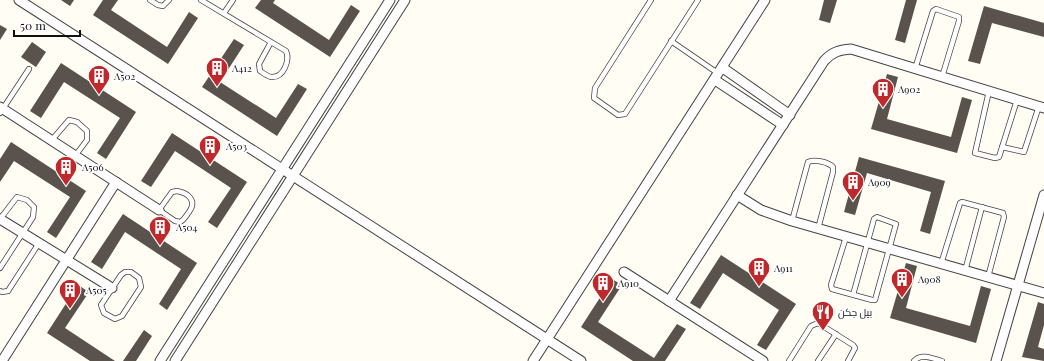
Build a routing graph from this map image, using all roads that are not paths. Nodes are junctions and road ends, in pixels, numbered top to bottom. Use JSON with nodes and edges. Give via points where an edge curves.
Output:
{"nodes":[{"id":1,"x":19,"y":0,"type":"edge"},
{"id":2,"x":150,"y":0,"type":"edge"},
{"id":3,"x":169,"y":0,"type":"edge"},
{"id":4,"x":201,"y":0,"type":"edge"},
{"id":5,"x":233,"y":0,"type":"edge"},
{"id":6,"x":390,"y":0,"type":"edge"},
{"id":7,"x":405,"y":0,"type":"edge"},
{"id":8,"x":651,"y":0,"type":"edge"},
{"id":9,"x":698,"y":0,"type":"edge"},
{"id":10,"x":765,"y":0,"type":"edge"},
{"id":11,"x":224,"y":13,"type":"junction"},
{"id":12,"x":671,"y":41,"type":"junction"},
{"id":13,"x":271,"y":42,"type":"junction"},
{"id":14,"x":29,"y":69,"type":"dead end"},
{"id":15,"x":915,"y":69,"type":"junction"},
{"id":16,"x":719,"y":74,"type":"junction"},
{"id":17,"x":942,"y":77,"type":"junction"},
{"id":18,"x":989,"y":91,"type":"junction"},
{"id":19,"x":1017,"y":100,"type":"junction"},
{"id":20,"x":1041,"y":107,"type":"edge"},
{"id":21,"x":1,"y":110,"type":"edge"},
{"id":22,"x":790,"y":115,"type":"junction"},
{"id":23,"x":783,"y":125,"type":"junction"},
{"id":24,"x":51,"y":141,"type":"junction"},
{"id":25,"x":1002,"y":147,"type":"junction"},
{"id":26,"x":75,"y":156,"type":"junction"},
{"id":27,"x":282,"y":169,"type":"junction"},
{"id":28,"x":292,"y":175,"type":"junction"},
{"id":29,"x":116,"y":182,"type":"junction"},
{"id":30,"x":737,"y":195,"type":"junction"},
{"id":31,"x":1044,"y":195,"type":"edge"},
{"id":32,"x":982,"y":207,"type":"junction"},
{"id":33,"x":159,"y":210,"type":"junction"},
{"id":34,"x":0,"y":219,"type":"edge"},
{"id":35,"x":792,"y":222,"type":"junction"},
{"id":36,"x":818,"y":229,"type":"junction"},
{"id":37,"x":22,"y":232,"type":"junction"},
{"id":38,"x":846,"y":237,"type":"junction"},
{"id":39,"x":39,"y":243,"type":"junction"},
{"id":40,"x":867,"y":243,"type":"junction"},
{"id":41,"x":890,"y":250,"type":"junction"},
{"id":42,"x":66,"y":260,"type":"junction"},
{"id":43,"x":941,"y":264,"type":"junction"},
{"id":44,"x":0,"y":268,"type":"edge"},
{"id":45,"x":965,"y":271,"type":"junction"},
{"id":46,"x":624,"y":272,"type":"dead end"},
{"id":47,"x":988,"y":277,"type":"junction"},
{"id":48,"x":1018,"y":286,"type":"junction"},
{"id":49,"x":112,"y":288,"type":"junction"},
{"id":50,"x":0,"y":291,"type":"edge"},
{"id":51,"x":1044,"y":293,"type":"edge"},
{"id":52,"x":853,"y":295,"type":"junction"},
{"id":53,"x":669,"y":301,"type":"junction"},
{"id":54,"x":836,"y":334,"type":"junction"},
{"id":55,"x":546,"y":340,"type":"junction"},
{"id":56,"x":2,"y":361,"type":"edge"},
{"id":57,"x":160,"y":361,"type":"edge"},
{"id":58,"x":174,"y":361,"type":"edge"},
{"id":59,"x":533,"y":361,"type":"edge"},
{"id":60,"x":581,"y":361,"type":"edge"},
{"id":61,"x":763,"y":361,"type":"edge"},
{"id":62,"x":789,"y":361,"type":"edge"},
{"id":63,"x":818,"y":361,"type":"edge"},
{"id":64,"x":848,"y":361,"type":"edge"},
{"id":65,"x":914,"y":361,"type":"edge"},
{"id":66,"x":940,"y":361,"type":"edge"},
{"id":67,"x":996,"y":361,"type":"edge"}],
"edges":[{"from":1,"to":27,"type":"street"},
{"from":2,"to":3,"type":"lane","via":[[163,6]]},
{"from":4,"to":11,"type":"lane"},
{"from":5,"to":11,"type":"lane"},
{"from":6,"to":27,"type":"street"},
{"from":7,"to":28,"type":"street"},
{"from":8,"to":12,"type":"lane","via":[[595,88],[594,98],[618,114],[625,114]]},
{"from":9,"to":12,"type":"lane"},
{"from":10,"to":16,"type":"street"},
{"from":11,"to":13,"type":"lane"},
{"from":12,"to":16,"type":"lane"},
{"from":13,"to":13,"type":"lane","via":[[259,64],[260,71],[270,77],[283,72],[288,56],[286,50]]},
{"from":14,"to":21,"type":"lane"},
{"from":15,"to":17,"type":"street"},
{"from":15,"to":17,"type":"lane","via":[[933,11],[936,9],[959,17]]},
{"from":15,"to":22,"type":"street","via":[[851,49],[831,53]]},
{"from":16,"to":22,"type":"street"},
{"from":16,"to":23,"type":"street"},
{"from":16,"to":55,"type":"street"},
{"from":17,"to":18,"type":"street"},
{"from":18,"to":19,"type":"street"},
{"from":18,"to":25,"type":"lane","via":[[975,153],[995,158],[999,157]]},
{"from":19,"to":20,"type":"street"},
{"from":19,"to":25,"type":"lane"},
{"from":20,"to":25,"type":"lane","via":[[1024,152]]},
{"from":21,"to":24,"type":"street"},
{"from":22,"to":23,"type":"street"},
{"from":23,"to":30,"type":"street"},
{"from":24,"to":26,"type":"street"},
{"from":24,"to":26,"type":"lane","via":[[70,120],[77,122],[87,131],[87,140]]},
{"from":26,"to":29,"type":"street"},
{"from":27,"to":28,"type":"street"},
{"from":27,"to":57,"type":"street"},
{"from":28,"to":55,"type":"street"},
{"from":28,"to":58,"type":"street"},
{"from":29,"to":33,"type":"street"},
{"from":29,"to":42,"type":"street"},
{"from":30,"to":35,"type":"street","via":[[761,210]]},
{"from":30,"to":53,"type":"street"},
{"from":31,"to":48,"type":"street"},
{"from":32,"to":43,"type":"lane","via":[[960,203]]},
{"from":32,"to":45,"type":"lane"},
{"from":32,"to":47,"type":"lane","via":[[1004,215]]},
{"from":33,"to":33,"type":"lane","via":[[174,192],[182,192],[193,201],[192,208],[180,222]]},
{"from":34,"to":37,"type":"street"},
{"from":34,"to":37,"type":"lane","via":[[17,197],[27,200],[34,208],[33,217]]},
{"from":35,"to":36,"type":"street"},
{"from":35,"to":36,"type":"lane","via":[[808,162],[812,160],[830,164],[833,172]]},
{"from":36,"to":38,"type":"street"},
{"from":37,"to":39,"type":"street"},
{"from":37,"to":44,"type":"lane"},
{"from":38,"to":40,"type":"street"},
{"from":38,"to":52,"type":"lane","via":[[831,285],[832,289]]},
{"from":39,"to":42,"type":"street"},
{"from":39,"to":50,"type":"lane","via":[[8,291]]},
{"from":40,"to":41,"type":"street"},
{"from":40,"to":41,"type":"lane","via":[[874,219],[877,218],[896,224]]},
{"from":40,"to":52,"type":"lane"},
{"from":41,"to":43,"type":"street"},
{"from":41,"to":52,"type":"lane","via":[[875,300]]},
{"from":42,"to":49,"type":"street"},
{"from":42,"to":56,"type":"street"},
{"from":43,"to":45,"type":"street"},
{"from":45,"to":47,"type":"street"},
{"from":46,"to":53,"type":"street"},
{"from":47,"to":48,"type":"street"},
{"from":48,"to":51,"type":"street"},
{"from":48,"to":67,"type":"street"},
{"from":49,"to":49,"type":"lane","via":[[102,302],[102,308],[104,313],[117,319],[122,316],[141,287],[141,282],[132,272],[125,272]]},
{"from":53,"to":61,"type":"street"},
{"from":54,"to":62,"type":"lane","via":[[814,323]]},
{"from":54,"to":63,"type":"lane"},
{"from":54,"to":64,"type":"lane","via":[[855,348]]},
{"from":55,"to":59,"type":"street"},
{"from":55,"to":60,"type":"street"},
{"from":65,"to":66,"type":"lane","via":[[925,356]]}]}
